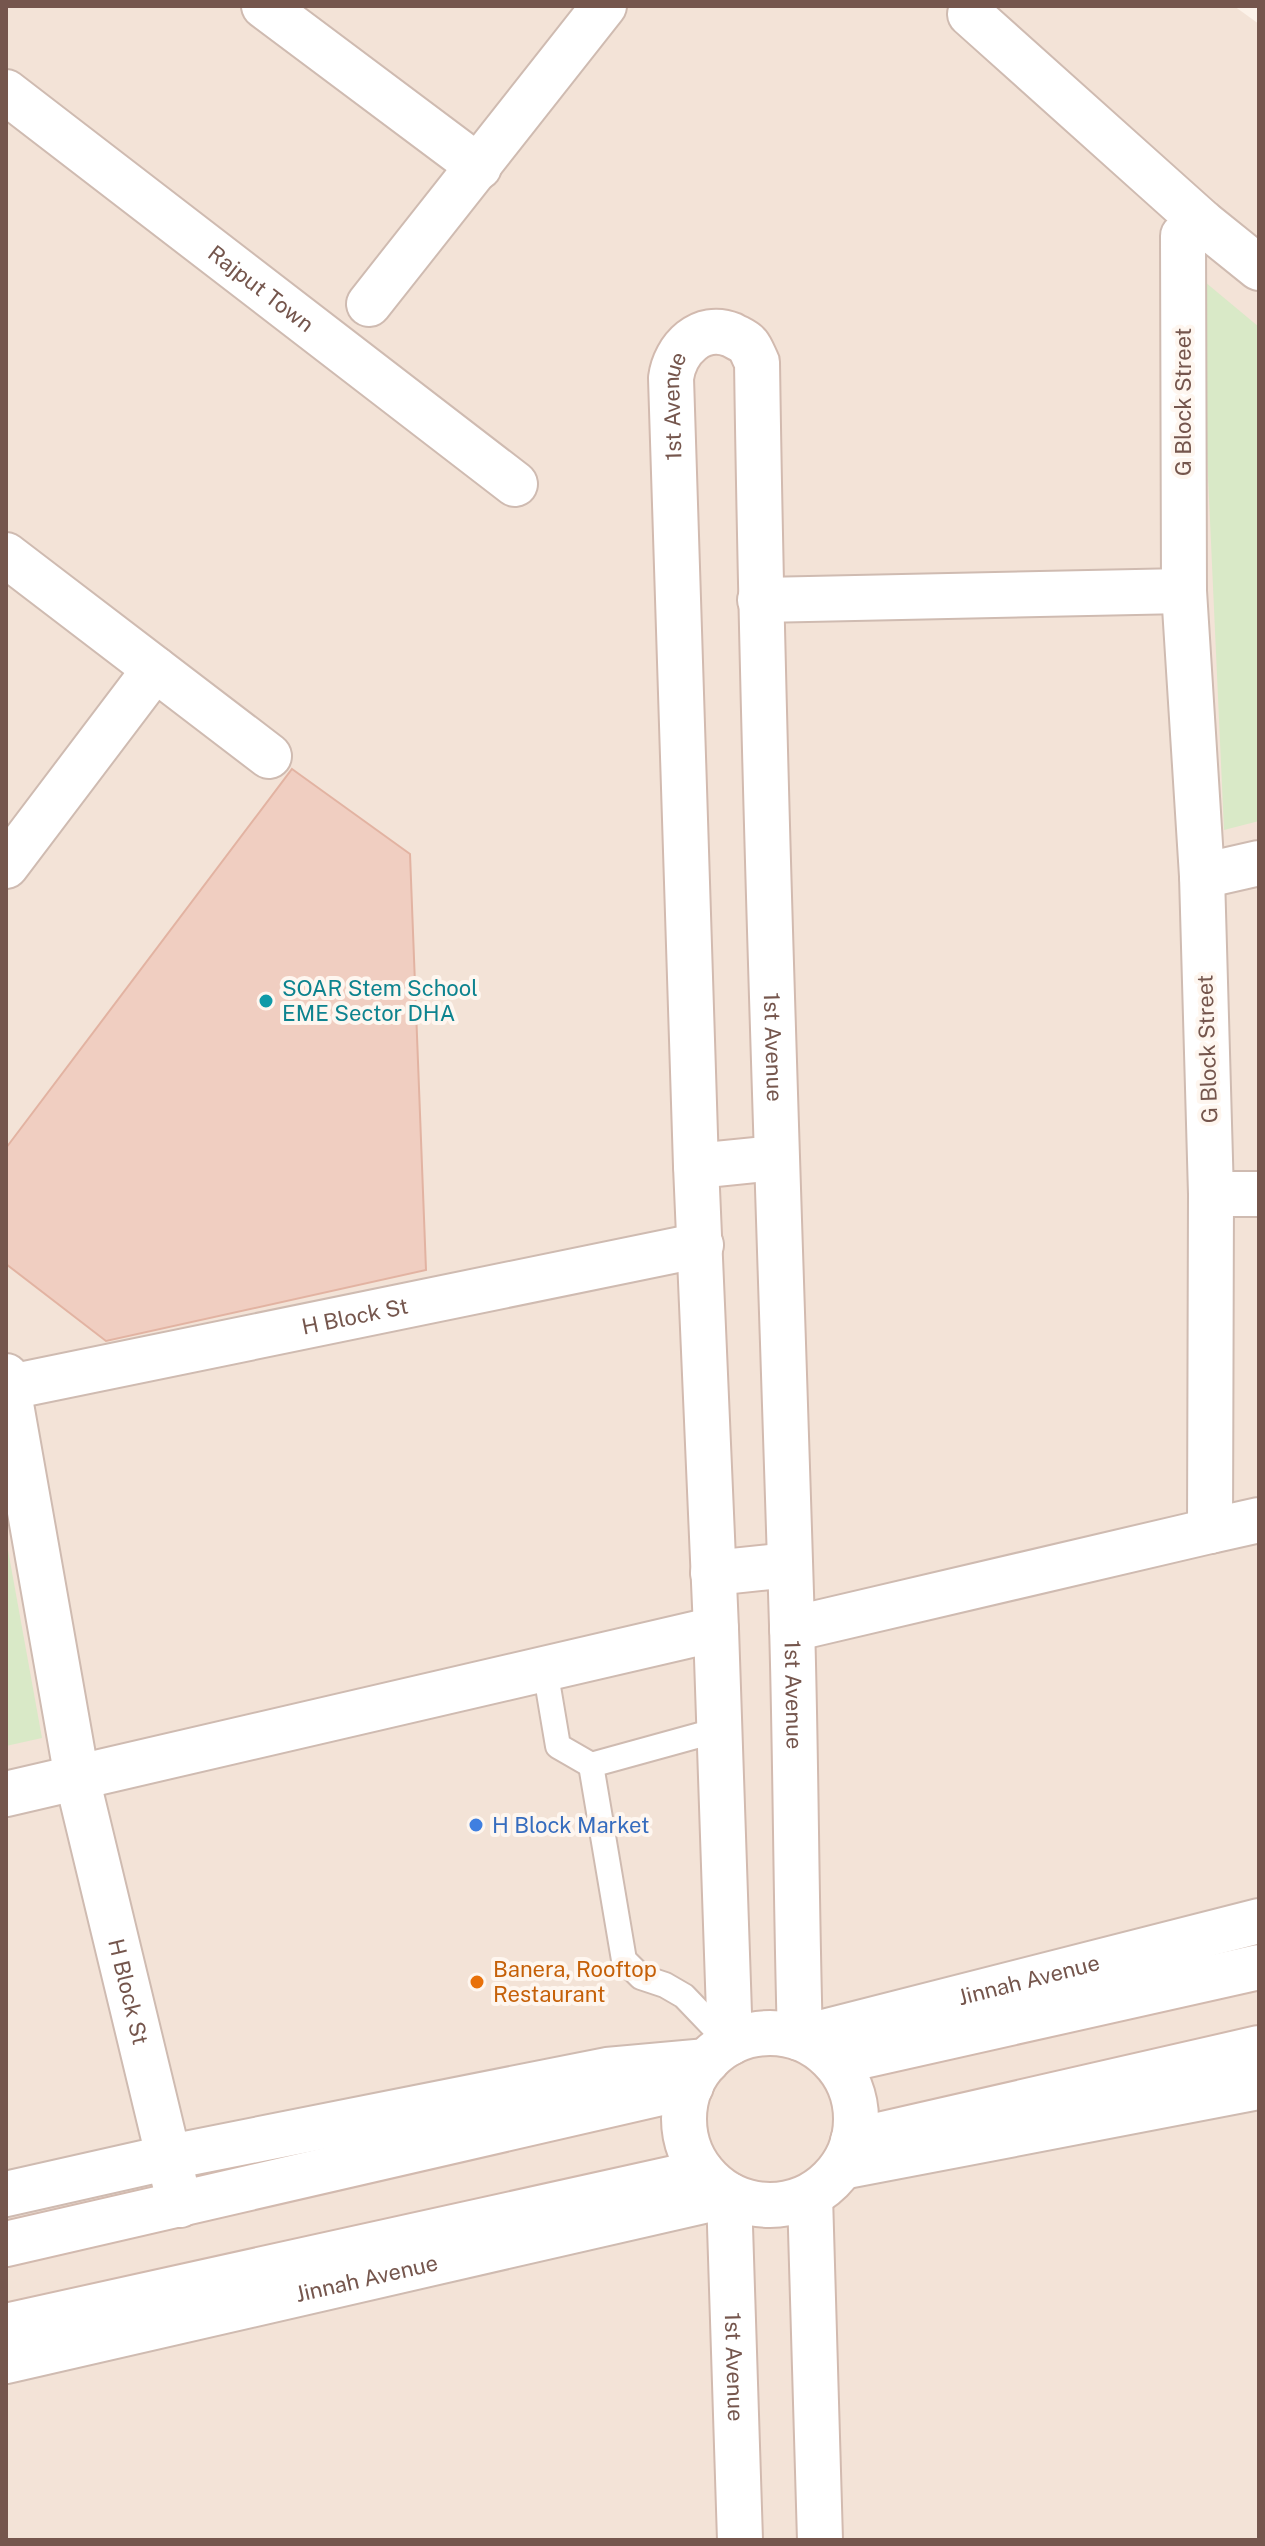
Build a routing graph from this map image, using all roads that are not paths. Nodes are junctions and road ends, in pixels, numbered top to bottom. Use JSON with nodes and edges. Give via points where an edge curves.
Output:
{"nodes":[{"id":1,"x":264,"y":6,"type":"edge"},
{"id":2,"x":604,"y":6,"type":"edge"},
{"id":3,"x":970,"y":14,"type":"dead end"},
{"id":4,"x":6,"y":92,"type":"edge"},
{"id":5,"x":479,"y":167,"type":"junction"},
{"id":6,"x":1202,"y":222,"type":"junction"},
{"id":7,"x":1259,"y":268,"type":"edge"},
{"id":8,"x":369,"y":304,"type":"dead end"},
{"id":9,"x":515,"y":484,"type":"dead end"},
{"id":10,"x":6,"y":555,"type":"edge"},
{"id":11,"x":1184,"y":591,"type":"junction"},
{"id":12,"x":760,"y":600,"type":"junction"},
{"id":13,"x":155,"y":669,"type":"junction"},
{"id":14,"x":269,"y":756,"type":"dead end"},
{"id":15,"x":1259,"y":863,"type":"edge"},
{"id":16,"x":6,"y":866,"type":"edge"},
{"id":17,"x":1202,"y":876,"type":"junction"},
{"id":18,"x":775,"y":1158,"type":"junction"},
{"id":19,"x":696,"y":1166,"type":"junction"},
{"id":20,"x":1211,"y":1194,"type":"junction"},
{"id":21,"x":1259,"y":1194,"type":"edge"},
{"id":22,"x":701,"y":1245,"type":"junction"},
{"id":23,"x":8,"y":1381,"type":"edge"},
{"id":24,"x":1259,"y":1520,"type":"edge"},
{"id":25,"x":1210,"y":1531,"type":"junction"},
{"id":26,"x":789,"y":1565,"type":"junction"},
{"id":27,"x":713,"y":1573,"type":"junction"},
{"id":28,"x":716,"y":1629,"type":"junction"},
{"id":29,"x":792,"y":1629,"type":"junction"},
{"id":30,"x":545,"y":1669,"type":"junction"},
{"id":31,"x":718,"y":1730,"type":"junction"},
{"id":32,"x":591,"y":1765,"type":"junction"},
{"id":33,"x":77,"y":1778,"type":"junction"},
{"id":34,"x":6,"y":1794,"type":"edge"},
{"id":35,"x":1259,"y":1921,"type":"edge"},
{"id":36,"x":1259,"y":1967,"type":"edge"},
{"id":37,"x":800,"y":2038,"type":"junction"},
{"id":38,"x":1259,"y":2048,"type":"edge"},
{"id":39,"x":836,"y":2062,"type":"junction"},
{"id":40,"x":709,"y":2063,"type":"junction"},
{"id":41,"x":1259,"y":2087,"type":"edge"},
{"id":42,"x":848,"y":2154,"type":"junction"},
{"id":43,"x":170,"y":2157,"type":"junction"},
{"id":44,"x":716,"y":2184,"type":"junction"},
{"id":45,"x":6,"y":2194,"type":"edge"},
{"id":46,"x":810,"y":2196,"type":"junction"},
{"id":47,"x":180,"y":2205,"type":"junction"},
{"id":48,"x":6,"y":2244,"type":"edge"},
{"id":49,"x":6,"y":2326,"type":"edge"},
{"id":50,"x":6,"y":2361,"type":"edge"},
{"id":51,"x":740,"y":2540,"type":"edge"},
{"id":52,"x":820,"y":2540,"type":"edge"}],
"edges":[{"from":1,"to":5,"type":"street"},
{"from":2,"to":5,"type":"street"},
{"from":3,"to":6,"type":"street"},
{"from":4,"to":9,"type":"street","name":"Rajput Town"},
{"from":5,"to":8,"type":"street"},
{"from":6,"to":7,"type":"street"},
{"from":6,"to":11,"type":"street","name":"G Block Street","via":[[1183,236]]},
{"from":10,"to":13,"type":"street"},
{"from":11,"to":12,"type":"street"},
{"from":11,"to":17,"type":"street","name":"G Block Street"},
{"from":12,"to":18,"type":"street","name":"1st Avenue"},
{"from":12,"to":19,"type":"street","name":"1st Avenue","via":[[757,362],[747,343],[721,331],[703,334],[678,354],[671,378]]},
{"from":13,"to":14,"type":"street"},
{"from":13,"to":16,"type":"street"},
{"from":15,"to":17,"type":"street"},
{"from":17,"to":20,"type":"street","name":"G Block Street"},
{"from":18,"to":19,"type":"street"},
{"from":18,"to":26,"type":"street","name":"1st Avenue"},
{"from":19,"to":22,"type":"street","name":"1st Avenue"},
{"from":20,"to":21,"type":"street"},
{"from":20,"to":25,"type":"street","name":"G Block Street"},
{"from":22,"to":23,"type":"street","name":"H Block St"},
{"from":22,"to":27,"type":"street","name":"1st Avenue"},
{"from":23,"to":33,"type":"street","name":"H Block St"},
{"from":24,"to":25,"type":"street"},
{"from":25,"to":29,"type":"street"},
{"from":26,"to":27,"type":"street"},
{"from":26,"to":29,"type":"street","name":"1st Avenue"},
{"from":27,"to":28,"type":"street","name":"1st Avenue"},
{"from":28,"to":30,"type":"street"},
{"from":28,"to":31,"type":"street","name":"1st Avenue"},
{"from":29,"to":37,"type":"street","name":"1st Avenue"},
{"from":30,"to":32,"type":"lane","via":[[558,1746]]},
{"from":30,"to":33,"type":"street"},
{"from":31,"to":32,"type":"lane"},
{"from":31,"to":40,"type":"street","name":"1st Avenue"},
{"from":32,"to":40,"type":"lane","via":[[624,1960],[641,1977],[684,1996]]},
{"from":33,"to":34,"type":"street"},
{"from":33,"to":43,"type":"street","name":"H Block St"},
{"from":35,"to":37,"type":"street","name":"Jinnah Avenue"},
{"from":36,"to":39,"type":"street","name":"Jinnah Avenue"},
{"from":37,"to":39,"type":"street"},
{"from":37,"to":40,"type":"street","via":[[752,2035]]},
{"from":38,"to":42,"type":"street"},
{"from":39,"to":42,"type":"street","via":[[850,2086],[856,2114]]},
{"from":40,"to":43,"type":"street","via":[[607,2070]]},
{"from":40,"to":44,"type":"street","via":[[684,2116],[688,2145]]},
{"from":40,"to":47,"type":"street"},
{"from":41,"to":42,"type":"street"},
{"from":42,"to":46,"type":"street","via":[[828,2183]]},
{"from":43,"to":45,"type":"street"},
{"from":43,"to":47,"type":"street","name":"H Block St"},
{"from":44,"to":46,"type":"street","via":[[749,2203],[790,2203]]},
{"from":44,"to":49,"type":"street","name":"Jinnah Avenue"},
{"from":44,"to":50,"type":"street","name":"Jinnah Avenue"},
{"from":44,"to":51,"type":"street","name":"1st Avenue"},
{"from":46,"to":52,"type":"street"},
{"from":47,"to":48,"type":"street"}]}
